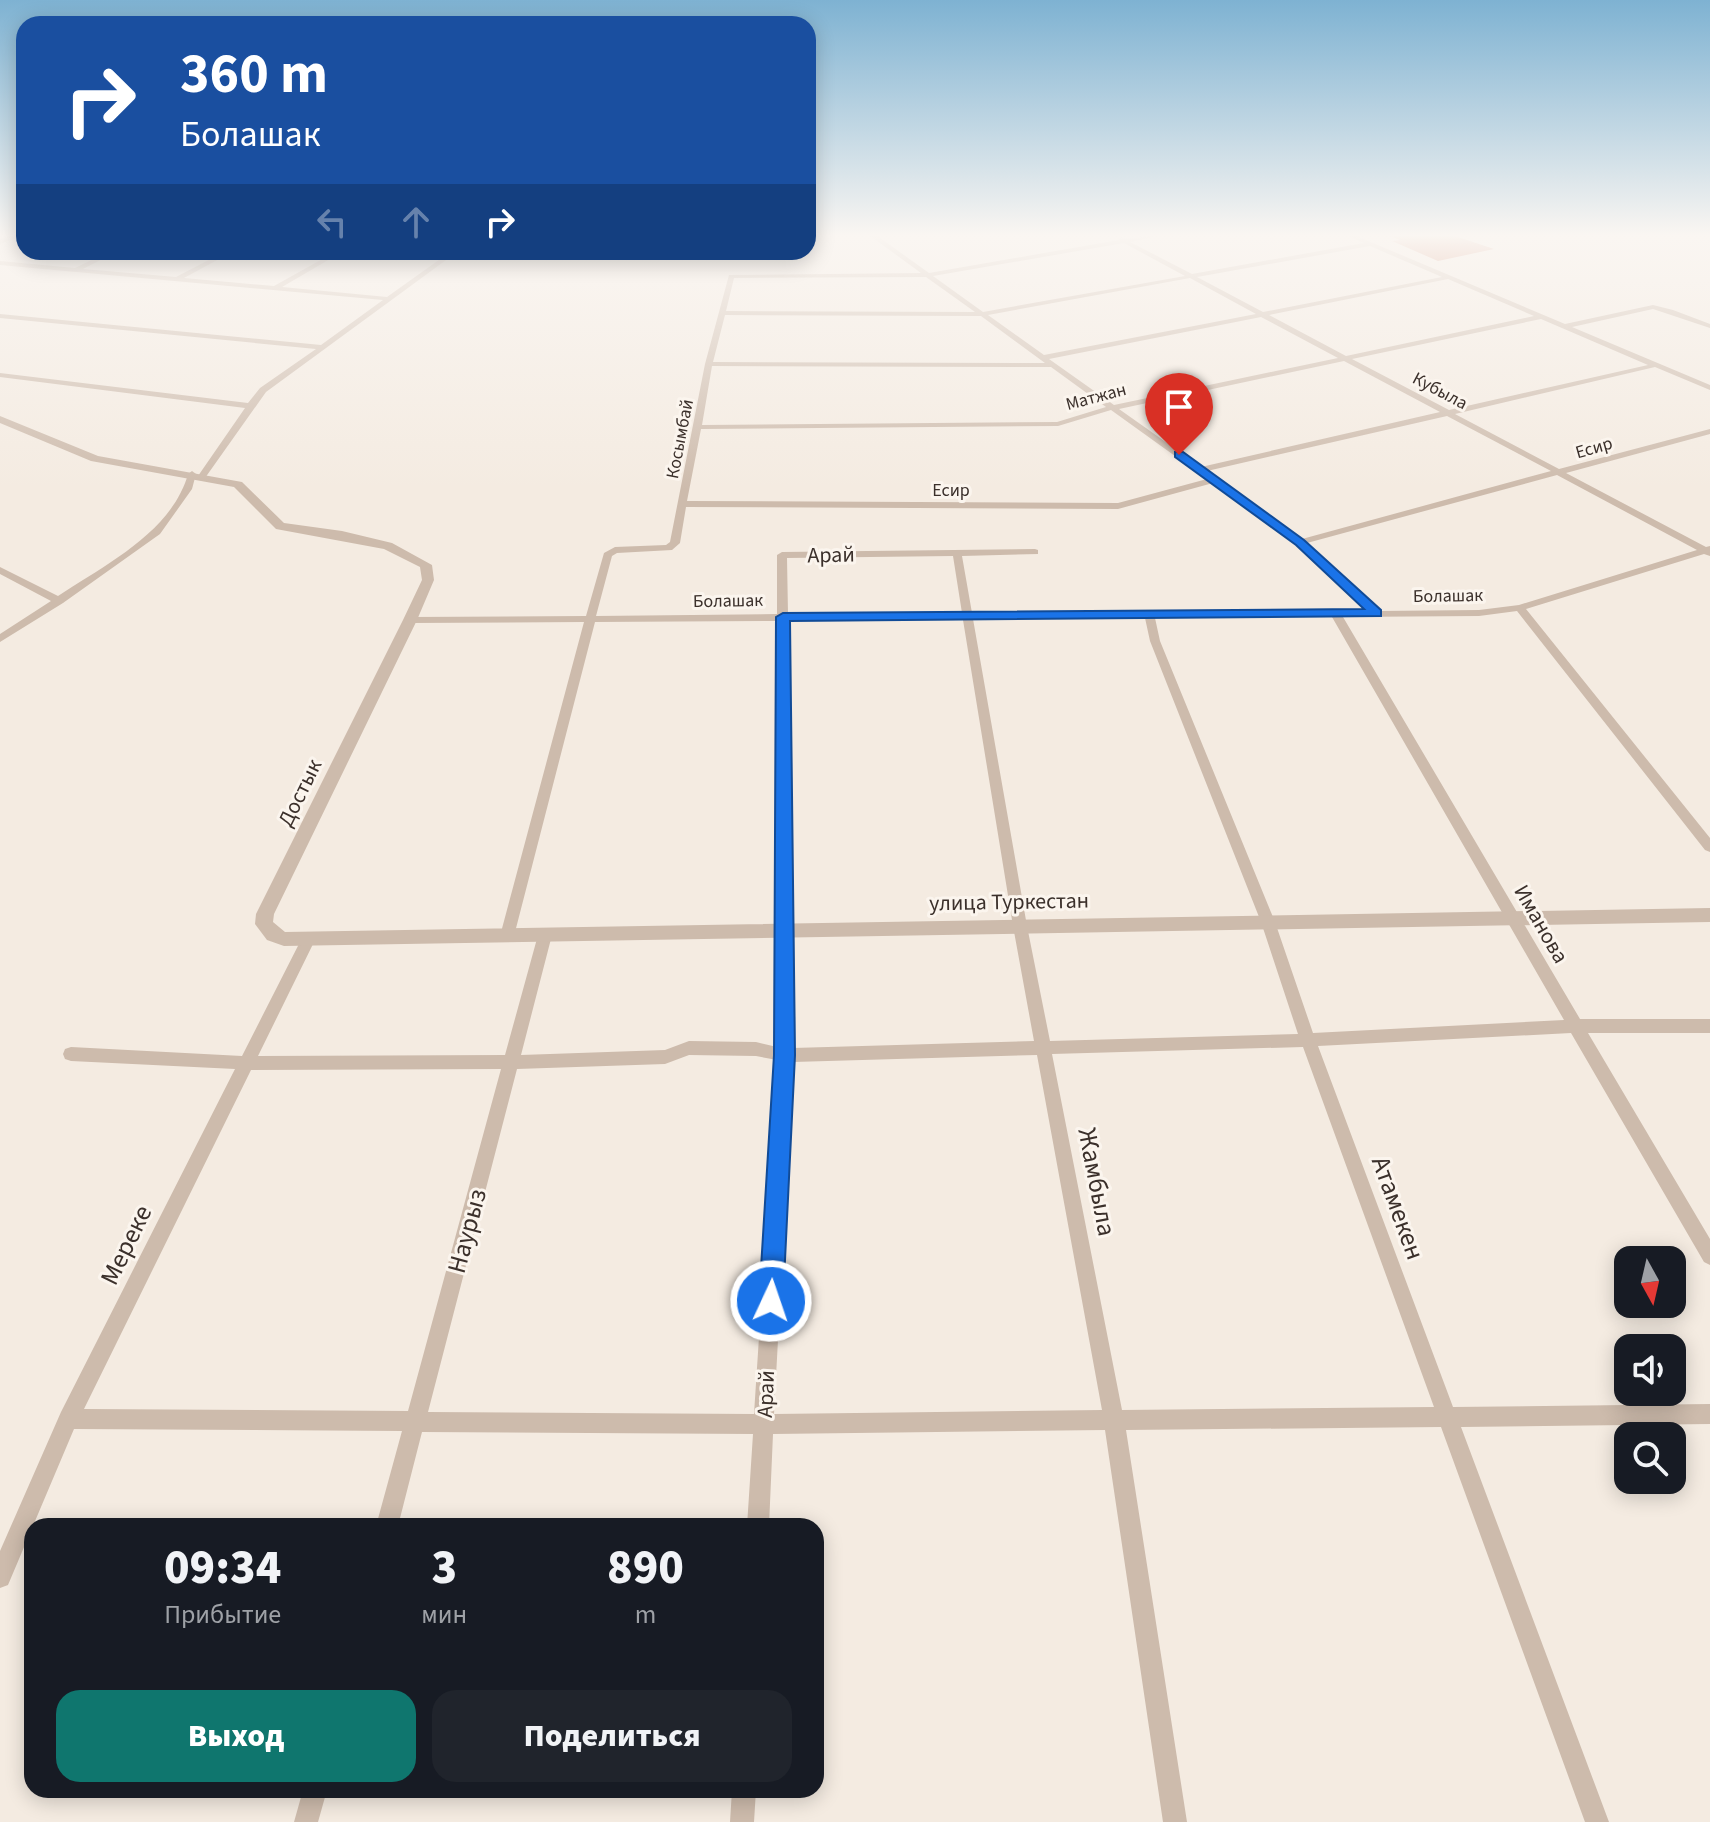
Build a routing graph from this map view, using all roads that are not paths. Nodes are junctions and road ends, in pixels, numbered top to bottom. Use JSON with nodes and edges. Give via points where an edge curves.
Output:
{"nodes":[{"id":1,"x":42,"y":320,"type":"edge"},
{"id":2,"x":359,"y":320,"type":"edge"},
{"id":3,"x":721,"y":320,"type":"edge"},
{"id":4,"x":990,"y":320,"type":"edge"},
{"id":5,"x":1227,"y":320,"type":"edge"},
{"id":6,"x":1274,"y":320,"type":"edge"},
{"id":7,"x":1525,"y":320,"type":"edge"},
{"id":8,"x":1546,"y":320,"type":"edge"},
{"id":9,"x":1594,"y":320,"type":"edge"},
{"id":10,"x":1562,"y":327,"type":"junction"},
{"id":11,"x":322,"y":347,"type":"junction"},
{"id":12,"x":1042,"y":358,"type":"junction"},
{"id":13,"x":1345,"y":358,"type":"junction"},
{"id":14,"x":709,"y":364,"type":"junction"},
{"id":15,"x":1051,"y":365,"type":"junction"},
{"id":16,"x":1656,"y":365,"type":"junction"},
{"id":17,"x":0,"y":375,"type":"edge"},
{"id":18,"x":1710,"y":388,"type":"edge"},
{"id":19,"x":250,"y":406,"type":"junction"},
{"id":20,"x":1111,"y":408,"type":"junction"},
{"id":21,"x":1446,"y":412,"type":"junction"},
{"id":22,"x":0,"y":419,"type":"edge"},
{"id":23,"x":700,"y":427,"type":"junction"},
{"id":24,"x":1710,"y":431,"type":"edge"},
{"id":25,"x":1201,"y":470,"type":"junction"},
{"id":26,"x":1561,"y":474,"type":"junction"},
{"id":27,"x":197,"y":475,"type":"junction"},
{"id":28,"x":1215,"y":480,"type":"junction"},
{"id":29,"x":684,"y":504,"type":"junction"},
{"id":30,"x":1300,"y":542,"type":"junction"},
{"id":31,"x":1708,"y":551,"type":"edge"},
{"id":32,"x":1035,"y":552,"type":"dead end"},
{"id":33,"x":957,"y":553,"type":"junction"},
{"id":34,"x":0,"y":570,"type":"edge"},
{"id":35,"x":59,"y":601,"type":"junction"},
{"id":36,"x":1520,"y":608,"type":"junction"},
{"id":37,"x":1335,"y":613,"type":"junction"},
{"id":38,"x":1376,"y":613,"type":"junction"},
{"id":39,"x":1149,"y":614,"type":"junction"},
{"id":40,"x":968,"y":615,"type":"junction"},
{"id":41,"x":783,"y":617,"type":"junction"},
{"id":42,"x":590,"y":619,"type":"junction"},
{"id":43,"x":410,"y":620,"type":"junction"},
{"id":44,"x":0,"y":639,"type":"edge"},
{"id":45,"x":1710,"y":847,"type":"edge"},
{"id":46,"x":1710,"y":915,"type":"edge"},
{"id":47,"x":1513,"y":918,"type":"junction"},
{"id":48,"x":1268,"y":922,"type":"junction"},
{"id":49,"x":1020,"y":926,"type":"junction"},
{"id":50,"x":786,"y":929,"type":"junction"},
{"id":51,"x":545,"y":935,"type":"junction"},
{"id":52,"x":507,"y":936,"type":"junction"},
{"id":53,"x":308,"y":940,"type":"junction"},
{"id":54,"x":1576,"y":1026,"type":"junction"},
{"id":55,"x":1710,"y":1026,"type":"edge"},
{"id":56,"x":1308,"y":1040,"type":"junction"},
{"id":57,"x":1045,"y":1047,"type":"junction"},
{"id":58,"x":71,"y":1054,"type":"dead end"},
{"id":59,"x":785,"y":1055,"type":"junction"},
{"id":60,"x":511,"y":1062,"type":"junction"},
{"id":61,"x":245,"y":1063,"type":"junction"},
{"id":62,"x":1710,"y":1256,"type":"edge"},
{"id":63,"x":1710,"y":1414,"type":"edge"},
{"id":64,"x":1448,"y":1417,"type":"junction"},
{"id":65,"x":68,"y":1419,"type":"junction"},
{"id":66,"x":1114,"y":1420,"type":"junction"},
{"id":67,"x":416,"y":1421,"type":"junction"},
{"id":68,"x":764,"y":1424,"type":"junction"},
{"id":69,"x":25,"y":1518,"type":"edge"},
{"id":70,"x":389,"y":1518,"type":"edge"},
{"id":71,"x":758,"y":1518,"type":"edge"},
{"id":72,"x":24,"y":1521,"type":"edge"},
{"id":73,"x":0,"y":1577,"type":"edge"},
{"id":74,"x":313,"y":1798,"type":"edge"},
{"id":75,"x":744,"y":1798,"type":"edge"},
{"id":76,"x":306,"y":1822,"type":"edge"},
{"id":77,"x":742,"y":1822,"type":"edge"},
{"id":78,"x":1175,"y":1822,"type":"edge"},
{"id":79,"x":1597,"y":1822,"type":"edge"}],
"edges":[{"from":1,"to":11,"type":"street"},
{"from":2,"to":11,"type":"street"},
{"from":3,"to":14,"type":"street","name":"Косымбай"},
{"from":4,"to":12,"type":"street"},
{"from":5,"to":12,"type":"street"},
{"from":6,"to":13,"type":"street","name":"Кубыла"},
{"from":7,"to":13,"type":"street","name":"Матжан"},
{"from":8,"to":10,"type":"street"},
{"from":9,"to":10,"type":"street"},
{"from":10,"to":16,"type":"street"},
{"from":11,"to":19,"type":"street","via":[[263,390]]},
{"from":12,"to":15,"type":"street"},
{"from":13,"to":20,"type":"street","name":"Матжан"},
{"from":13,"to":21,"type":"street","name":"Кубыла"},
{"from":14,"to":15,"type":"street"},
{"from":14,"to":23,"type":"street","name":"Косымбай"},
{"from":15,"to":20,"type":"street"},
{"from":16,"to":18,"type":"street"},
{"from":16,"to":21,"type":"street"},
{"from":17,"to":19,"type":"street"},
{"from":19,"to":27,"type":"street"},
{"from":20,"to":23,"type":"street","name":"Матжан","via":[[1036,426]]},
{"from":20,"to":25,"type":"street"},
{"from":21,"to":25,"type":"street"},
{"from":21,"to":26,"type":"street","name":"Кубыла"},
{"from":22,"to":27,"type":"street","via":[[80,455]]},
{"from":23,"to":29,"type":"street","name":"Косымбай"},
{"from":24,"to":26,"type":"street","name":"Есир"},
{"from":25,"to":28,"type":"street"},
{"from":26,"to":30,"type":"street","name":"Есир"},
{"from":26,"to":31,"type":"street","name":"Кубыла"},
{"from":27,"to":35,"type":"street","via":[[157,532]]},
{"from":27,"to":43,"type":"street","via":[[244,488],[280,526],[388,546],[422,562],[428,580]]},
{"from":28,"to":29,"type":"street","name":"Есир","via":[[1118,506]]},
{"from":28,"to":30,"type":"street"},
{"from":29,"to":42,"type":"street","name":"Косымбай","via":[[674,546],[610,552]]},
{"from":30,"to":38,"type":"street"},
{"from":31,"to":36,"type":"street","name":"Болашак"},
{"from":32,"to":33,"type":"street","name":"Арай"},
{"from":33,"to":40,"type":"street","name":"Жамбыла"},
{"from":33,"to":41,"type":"street","name":"Арай","via":[[782,555]]},
{"from":34,"to":35,"type":"street"},
{"from":35,"to":44,"type":"street"},
{"from":36,"to":38,"type":"street","name":"Болашак"},
{"from":36,"to":45,"type":"street"},
{"from":37,"to":38,"type":"street","name":"Болашак"},
{"from":37,"to":39,"type":"street","name":"Болашак"},
{"from":37,"to":47,"type":"street","name":"Иманова"},
{"from":39,"to":40,"type":"street","name":"Болашак"},
{"from":39,"to":48,"type":"street","name":"Атамекен","via":[[1155,641]]},
{"from":40,"to":41,"type":"street","name":"Болашак"},
{"from":40,"to":49,"type":"street","name":"Жамбыла"},
{"from":41,"to":42,"type":"street","name":"Болашак"},
{"from":41,"to":50,"type":"street","name":"Арай"},
{"from":42,"to":43,"type":"street","name":"Болашак"},
{"from":42,"to":52,"type":"street"},
{"from":43,"to":53,"type":"street","name":"Достык","via":[[265,914],[264,924],[273,935]]},
{"from":46,"to":47,"type":"street","name":"улица Туркестан"},
{"from":47,"to":48,"type":"street","name":"улица Туркестан"},
{"from":47,"to":54,"type":"street","name":"Иманова"},
{"from":48,"to":49,"type":"street","name":"улица Туркестан"},
{"from":48,"to":56,"type":"street","name":"Атамекен"},
{"from":49,"to":50,"type":"street","name":"улица Туркестан"},
{"from":49,"to":57,"type":"street","name":"Жамбыла"},
{"from":50,"to":51,"type":"street","name":"улица Туркестан"},
{"from":50,"to":59,"type":"street","name":"Арай"},
{"from":51,"to":52,"type":"street","name":"улица Туркестан"},
{"from":51,"to":60,"type":"street","name":"Наурыз"},
{"from":52,"to":53,"type":"street","name":"улица Туркестан"},
{"from":53,"to":61,"type":"street","name":"Мереке"},
{"from":54,"to":55,"type":"street"},
{"from":54,"to":56,"type":"street"},
{"from":54,"to":62,"type":"street","name":"Иманова"},
{"from":56,"to":57,"type":"street"},
{"from":56,"to":64,"type":"street","name":"Атамекен"},
{"from":57,"to":59,"type":"street"},
{"from":57,"to":66,"type":"street","name":"Жамбыла"},
{"from":58,"to":61,"type":"street"},
{"from":59,"to":60,"type":"street","via":[[689,1048],[665,1057]]},
{"from":59,"to":68,"type":"street","name":"Арай"},
{"from":60,"to":61,"type":"street"},
{"from":60,"to":67,"type":"street","name":"Наурыз"},
{"from":61,"to":65,"type":"street","name":"Мереке"},
{"from":63,"to":64,"type":"street"},
{"from":64,"to":66,"type":"street"},
{"from":64,"to":79,"type":"street","name":"Атамекен"},
{"from":65,"to":67,"type":"street"},
{"from":65,"to":69,"type":"street","name":"Мереке"},
{"from":66,"to":68,"type":"street"},
{"from":66,"to":78,"type":"street","name":"Жамбыла"},
{"from":67,"to":68,"type":"street"},
{"from":67,"to":70,"type":"street","name":"Наурыз"},
{"from":68,"to":71,"type":"street","name":"Арай"},
{"from":72,"to":73,"type":"street","name":"Мереке"},
{"from":74,"to":76,"type":"street"},
{"from":75,"to":77,"type":"street"}]}
